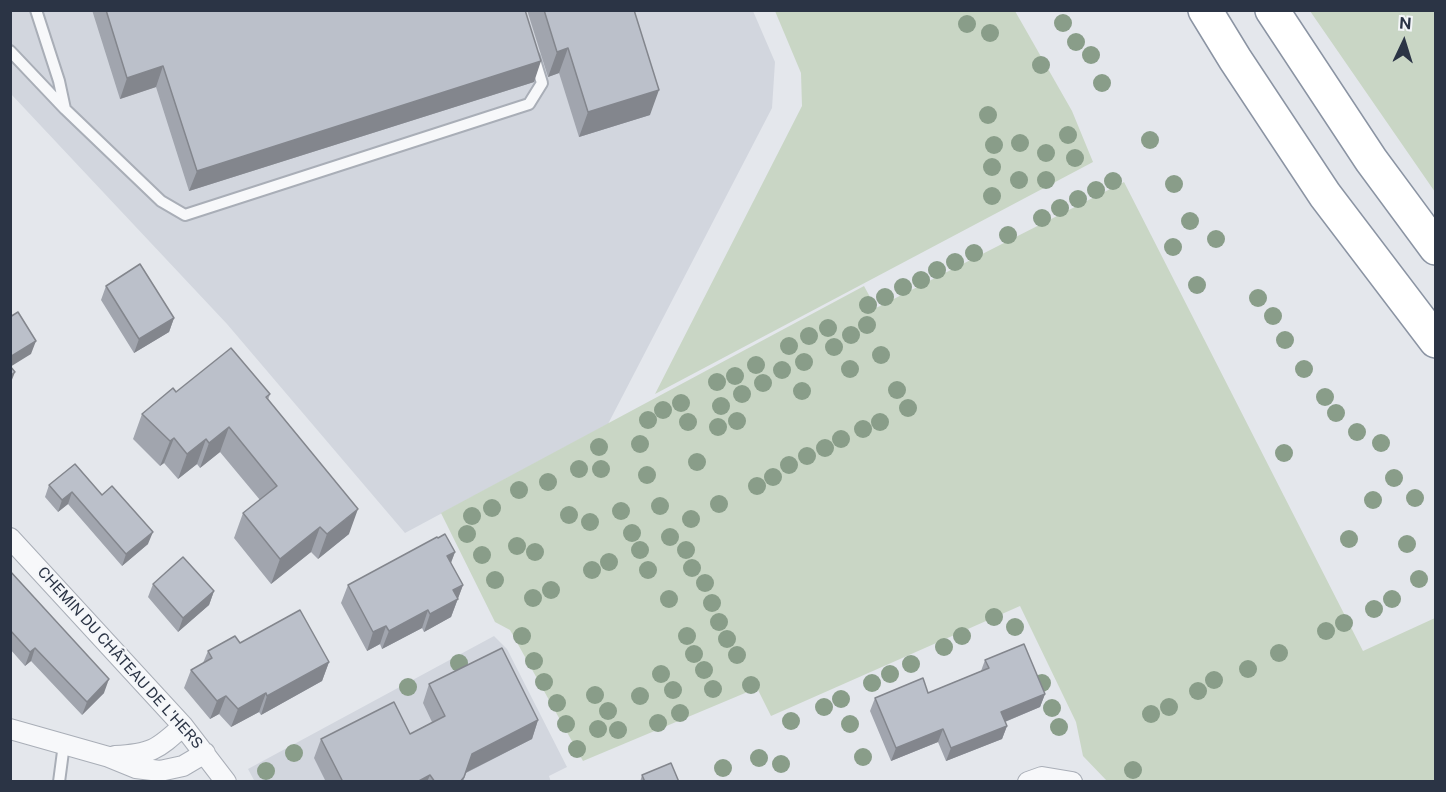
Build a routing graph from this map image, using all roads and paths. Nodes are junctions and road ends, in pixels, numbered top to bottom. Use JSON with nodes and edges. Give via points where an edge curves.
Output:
{"nodes":[{"id":1,"x":36,"y":10,"type":"edge"},
{"id":2,"x":1205,"y":10,"type":"edge"},
{"id":3,"x":1272,"y":10,"type":"edge"},
{"id":4,"x":529,"y":42,"type":"edge"},
{"id":5,"x":10,"y":51,"type":"edge"},
{"id":6,"x":65,"y":109,"type":"junction"},
{"id":7,"x":1436,"y":248,"type":"edge"},
{"id":8,"x":1436,"y":341,"type":"edge"},
{"id":9,"x":10,"y":538,"type":"edge"},
{"id":10,"x":183,"y":726,"type":"junction"},
{"id":11,"x":10,"y":729,"type":"edge"},
{"id":12,"x":64,"y":744,"type":"junction"},
{"id":13,"x":206,"y":753,"type":"junction"},
{"id":14,"x":109,"y":757,"type":"junction"},
{"id":15,"x":59,"y":782,"type":"edge"},
{"id":16,"x":226,"y":782,"type":"edge"},
{"id":17,"x":1028,"y":782,"type":"edge"},
{"id":18,"x":1072,"y":782,"type":"edge"}],
"edges":[{"from":1,"to":6,"type":"lane"},
{"from":2,"to":8,"type":"highway","via":[[1325,195]]},
{"from":3,"to":7,"type":"highway","via":[[1364,150]]},
{"from":4,"to":6,"type":"lane","via":[[542,83],[529,104],[185,215],[162,201]]},
{"from":5,"to":6,"type":"lane"},
{"from":9,"to":10,"type":"street","name":"CHEMIN DU CHÂTEAU DE L'HERS"},
{"from":10,"to":13,"type":"street","name":"CHEMIN DU CHÂTEAU DE L'HERS"},
{"from":10,"to":14,"type":"street","via":[[151,751]]},
{"from":11,"to":12,"type":"street"},
{"from":12,"to":14,"type":"street"},
{"from":12,"to":15,"type":"lane"},
{"from":13,"to":14,"type":"street","via":[[183,766],[160,771],[136,768]]},
{"from":13,"to":16,"type":"street","name":"CHEMIN DU CHÂTEAU DE L'HERS"},
{"from":17,"to":18,"type":"street","via":[[1042,777]]}]}
